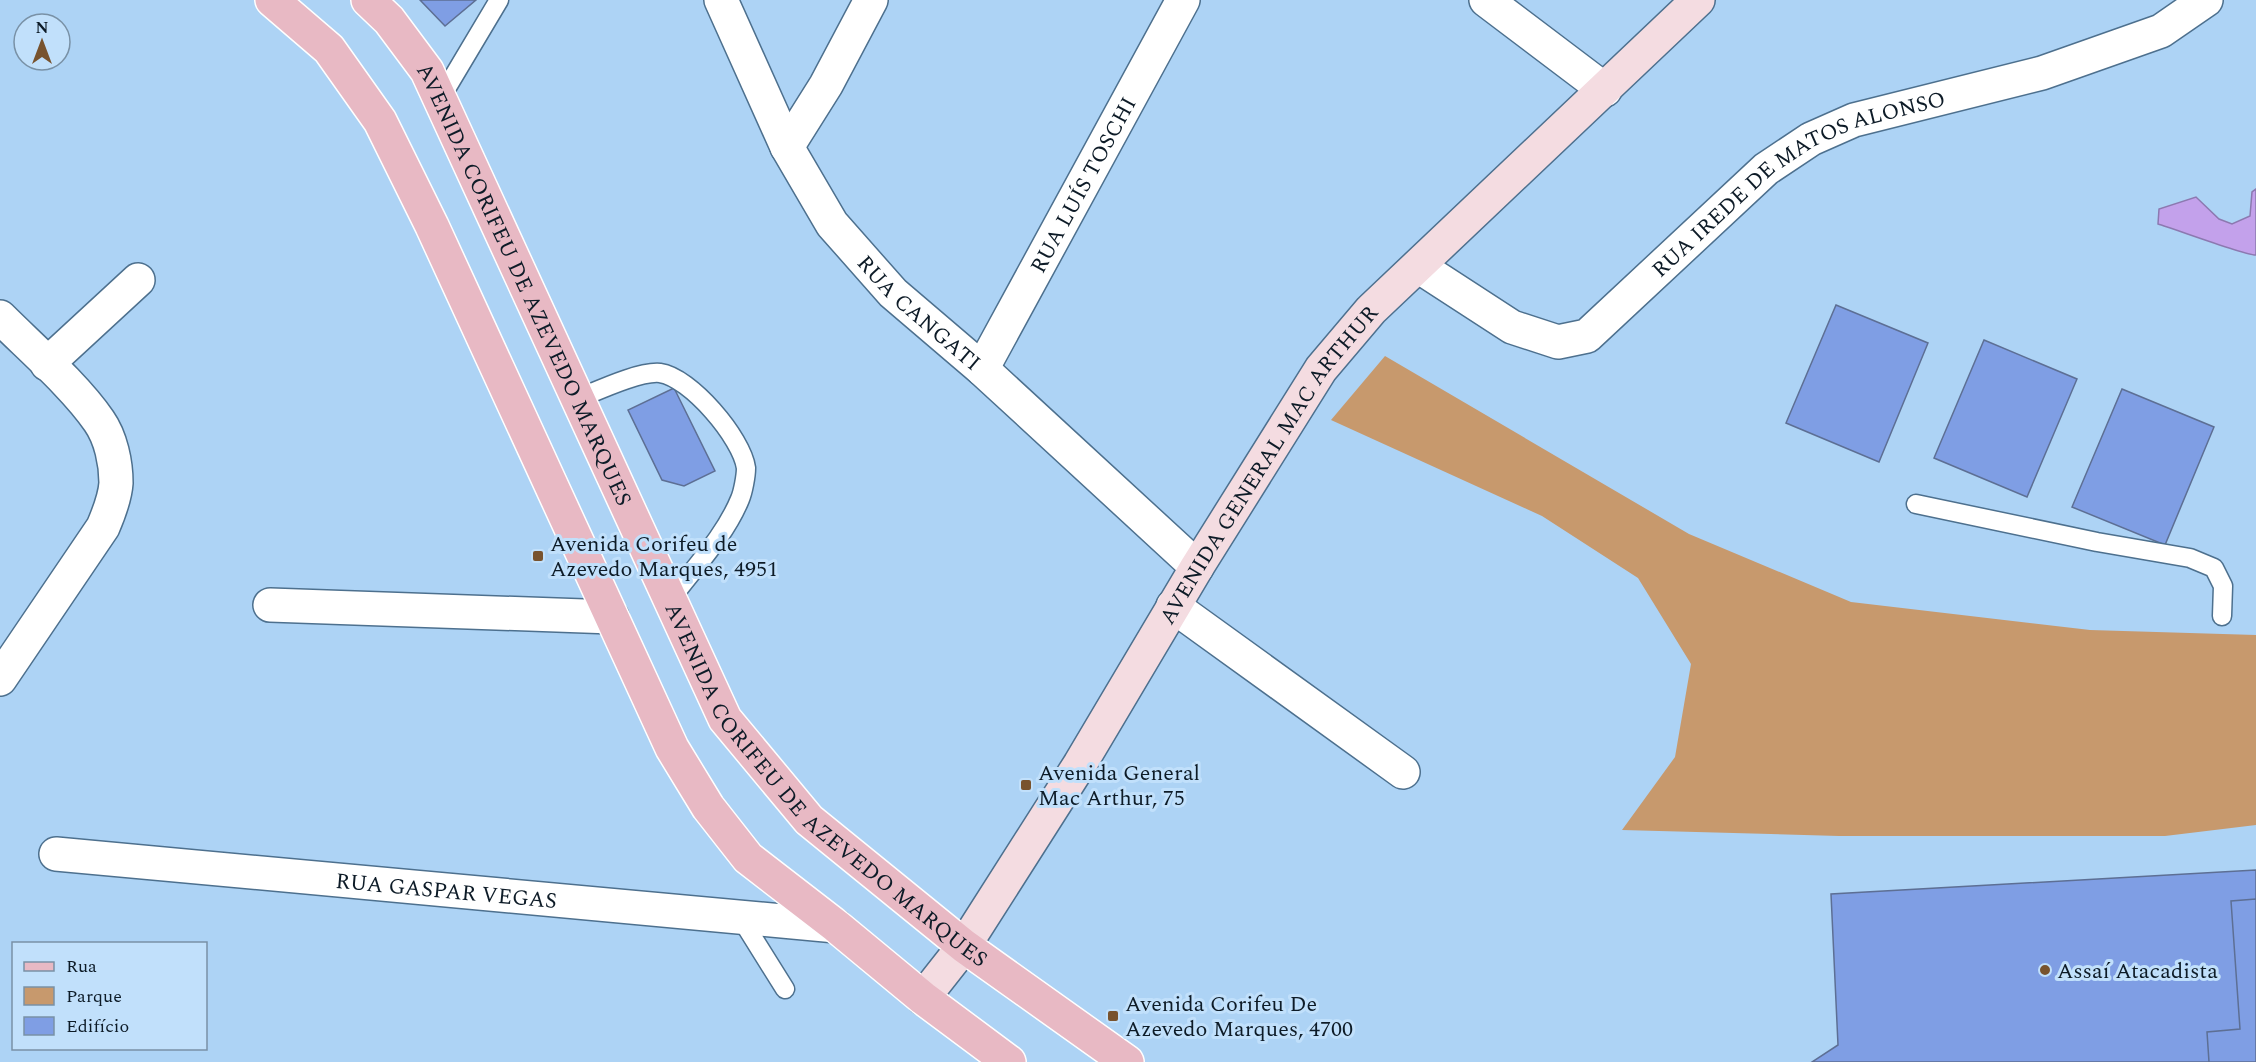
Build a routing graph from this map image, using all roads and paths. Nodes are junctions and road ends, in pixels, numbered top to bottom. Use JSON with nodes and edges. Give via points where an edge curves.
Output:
{"nodes":[{"id":1,"x":272,"y":0,"type":"edge"},
{"id":2,"x":368,"y":0,"type":"edge"},
{"id":3,"x":499,"y":0,"type":"edge"},
{"id":4,"x":721,"y":0,"type":"edge"},
{"id":5,"x":871,"y":0,"type":"edge"},
{"id":6,"x":1183,"y":0,"type":"edge"},
{"id":7,"x":1698,"y":0,"type":"edge"},
{"id":8,"x":2206,"y":0,"type":"edge"},
{"id":9,"x":1492,"y":1,"type":"edge"},
{"id":10,"x":1605,"y":90,"type":"junction"},
{"id":11,"x":440,"y":99,"type":"junction"},
{"id":12,"x":787,"y":147,"type":"junction"},
{"id":13,"x":1418,"y":266,"type":"junction"},
{"id":14,"x":138,"y":280,"type":"dead end"},
{"id":15,"x":0,"y":317,"type":"edge"},
{"id":16,"x":47,"y":364,"type":"junction"},
{"id":17,"x":982,"y":369,"type":"junction"},
{"id":18,"x":577,"y":399,"type":"junction"},
{"id":19,"x":1916,"y":504,"type":"dead end"},
{"id":20,"x":1197,"y":567,"type":"junction"},
{"id":21,"x":670,"y":600,"type":"junction"},
{"id":22,"x":270,"y":605,"type":"dead end"},
{"id":23,"x":1173,"y":606,"type":"junction"},
{"id":24,"x":2222,"y":616,"type":"dead end"},
{"id":25,"x":612,"y":617,"type":"junction"},
{"id":26,"x":0,"y":679,"type":"edge"},
{"id":27,"x":1403,"y":772,"type":"dead end"},
{"id":28,"x":56,"y":854,"type":"dead end"},
{"id":29,"x":740,"y":917,"type":"junction"},
{"id":30,"x":836,"y":926,"type":"junction"},
{"id":31,"x":964,"y":946,"type":"junction"},
{"id":32,"x":785,"y":989,"type":"dead end"},
{"id":33,"x":923,"y":998,"type":"junction"},
{"id":34,"x":1009,"y":1062,"type":"edge"},
{"id":35,"x":1127,"y":1062,"type":"edge"}],
"edges":[{"from":1,"to":25,"type":"main road","via":[[329,49],[380,121]]},
{"from":2,"to":11,"type":"main road","name":"AVENIDA CORIFEU DE AZEVEDO MARQUES","via":[[389,20],[427,71]]},
{"from":3,"to":11,"type":"lane"},
{"from":4,"to":12,"type":"street","name":"RUA CANGATI"},
{"from":5,"to":12,"type":"street","via":[[826,85]]},
{"from":6,"to":17,"type":"street","name":"RUA LUÍS TOSCHI"},
{"from":7,"to":10,"type":"street","name":"AVENIDA GENERAL MAC ARTHUR"},
{"from":8,"to":13,"type":"street","name":"RUA IREDE DE MATOS ALONSO","via":[[2161,31],[2042,74],[1854,120],[1811,140],[1766,169],[1587,336],[1558,342],[1512,327]]},
{"from":9,"to":10,"type":"street"},
{"from":10,"to":13,"type":"street","name":"AVENIDA GENERAL MAC ARTHUR"},
{"from":11,"to":18,"type":"main road","name":"AVENIDA CORIFEU DE AZEVEDO MARQUES"},
{"from":12,"to":17,"type":"street","name":"RUA CANGATI","via":[[840,232],[893,293]]},
{"from":13,"to":20,"type":"street","name":"AVENIDA GENERAL MAC ARTHUR","via":[[1371,310],[1321,369]]},
{"from":14,"to":16,"type":"street"},
{"from":15,"to":16,"type":"street"},
{"from":16,"to":26,"type":"street","via":[[99,421],[114,462],[116,484],[103,527]]},
{"from":17,"to":20,"type":"street","name":"RUA CANGATI"},
{"from":18,"to":21,"type":"main road","name":"AVENIDA CORIFEU DE AZEVEDO MARQUES"},
{"from":18,"to":21,"type":"lane","via":[[621,381],[659,373],[680,381],[730,431],[746,467],[741,498]]},
{"from":19,"to":24,"type":"lane","via":[[2190,558],[2214,568],[2223,586]]},
{"from":20,"to":23,"type":"street","name":"AVENIDA GENERAL MAC ARTHUR"},
{"from":21,"to":31,"type":"main road","name":"AVENIDA CORIFEU DE AZEVEDO MARQUES","via":[[725,719],[809,820]]},
{"from":22,"to":25,"type":"street"},
{"from":23,"to":27,"type":"street"},
{"from":23,"to":31,"type":"street","name":"AVENIDA GENERAL MAC ARTHUR","via":[[1080,764]]},
{"from":25,"to":30,"type":"main road","via":[[672,748],[708,807],[748,858]]},
{"from":28,"to":29,"type":"street","name":"RUA GASPAR VEGAS"},
{"from":29,"to":30,"type":"street","name":"RUA GASPAR VEGAS"},
{"from":29,"to":32,"type":"lane"},
{"from":30,"to":33,"type":"main road"},
{"from":31,"to":33,"type":"street","name":"AVENIDA GENERAL MAC ARTHUR"},
{"from":31,"to":35,"type":"main road","name":"AVENIDA CORIFEU DE AZEVEDO MARQUES"},
{"from":33,"to":34,"type":"main road"}]}
